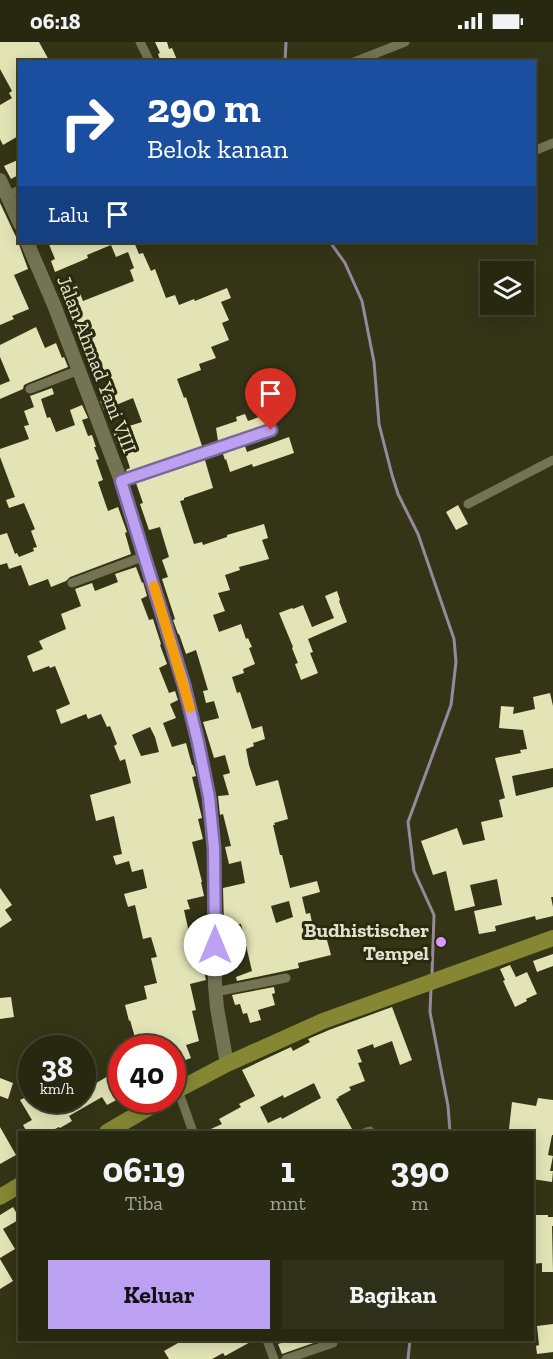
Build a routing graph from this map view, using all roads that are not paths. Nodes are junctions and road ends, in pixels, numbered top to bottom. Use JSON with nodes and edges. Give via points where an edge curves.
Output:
{"nodes":[{"id":1,"x":140,"y":42,"type":"edge"},
{"id":2,"x":405,"y":42,"type":"edge"},
{"id":3,"x":149,"y":60,"type":"edge"},
{"id":4,"x":359,"y":60,"type":"edge"},
{"id":5,"x":553,"y":143,"type":"edge"},
{"id":6,"x":536,"y":150,"type":"edge"},
{"id":7,"x":0,"y":180,"type":"edge"},
{"id":8,"x":13,"y":192,"type":"edge"},
{"id":9,"x":18,"y":215,"type":"edge"},
{"id":10,"x":27,"y":243,"type":"edge"},
{"id":11,"x":79,"y":370,"type":"junction"},
{"id":12,"x":30,"y":389,"type":"dead end"},
{"id":13,"x":271,"y":430,"type":"dead end"},
{"id":14,"x":553,"y":460,"type":"edge"},
{"id":15,"x":121,"y":481,"type":"junction"},
{"id":16,"x":468,"y":504,"type":"dead end"},
{"id":17,"x":145,"y":556,"type":"junction"},
{"id":18,"x":72,"y":583,"type":"dead end"},
{"id":19,"x":553,"y":938,"type":"edge"},
{"id":20,"x":286,"y":978,"type":"dead end"},
{"id":21,"x":215,"y":992,"type":"junction"},
{"id":22,"x":227,"y":1064,"type":"junction"},
{"id":23,"x":186,"y":1086,"type":"edge"},
{"id":24,"x":140,"y":1113,"type":"edge"},
{"id":25,"x":184,"y":1113,"type":"edge"},
{"id":26,"x":109,"y":1131,"type":"edge"},
{"id":27,"x":193,"y":1131,"type":"edge"},
{"id":28,"x":18,"y":1186,"type":"edge"},
{"id":29,"x":0,"y":1197,"type":"edge"},
{"id":30,"x":267,"y":1341,"type":"edge"},
{"id":31,"x":333,"y":1343,"type":"dead end"},
{"id":32,"x":274,"y":1359,"type":"edge"},
{"id":33,"x":286,"y":1359,"type":"edge"}],
"edges":[{"from":1,"to":3,"type":"street"},
{"from":2,"to":4,"type":"street"},
{"from":5,"to":6,"type":"street"},
{"from":7,"to":8,"type":"street"},
{"from":8,"to":9,"type":"street"},
{"from":10,"to":11,"type":"street","name":"Jalan Ahmad Yani VIII"},
{"from":11,"to":12,"type":"street"},
{"from":11,"to":15,"type":"street","name":"Jalan Ahmad Yani VIII"},
{"from":13,"to":15,"type":"street"},
{"from":14,"to":16,"type":"street"},
{"from":15,"to":17,"type":"street","name":"Jalan Ahmad Yani VIII"},
{"from":17,"to":18,"type":"street"},
{"from":17,"to":21,"type":"street","name":"Jalan Ahmad Yani VIII","via":[[184,685],[209,797],[214,848]]},
{"from":19,"to":22,"type":"highway","via":[[323,1021]]},
{"from":20,"to":21,"type":"street"},
{"from":21,"to":22,"type":"street","name":"Jalan Ahmad Yani VIII"},
{"from":22,"to":23,"type":"highway"},
{"from":24,"to":26,"type":"highway"},
{"from":25,"to":27,"type":"street"},
{"from":28,"to":29,"type":"highway"},
{"from":30,"to":32,"type":"street"},
{"from":31,"to":33,"type":"street"}]}
